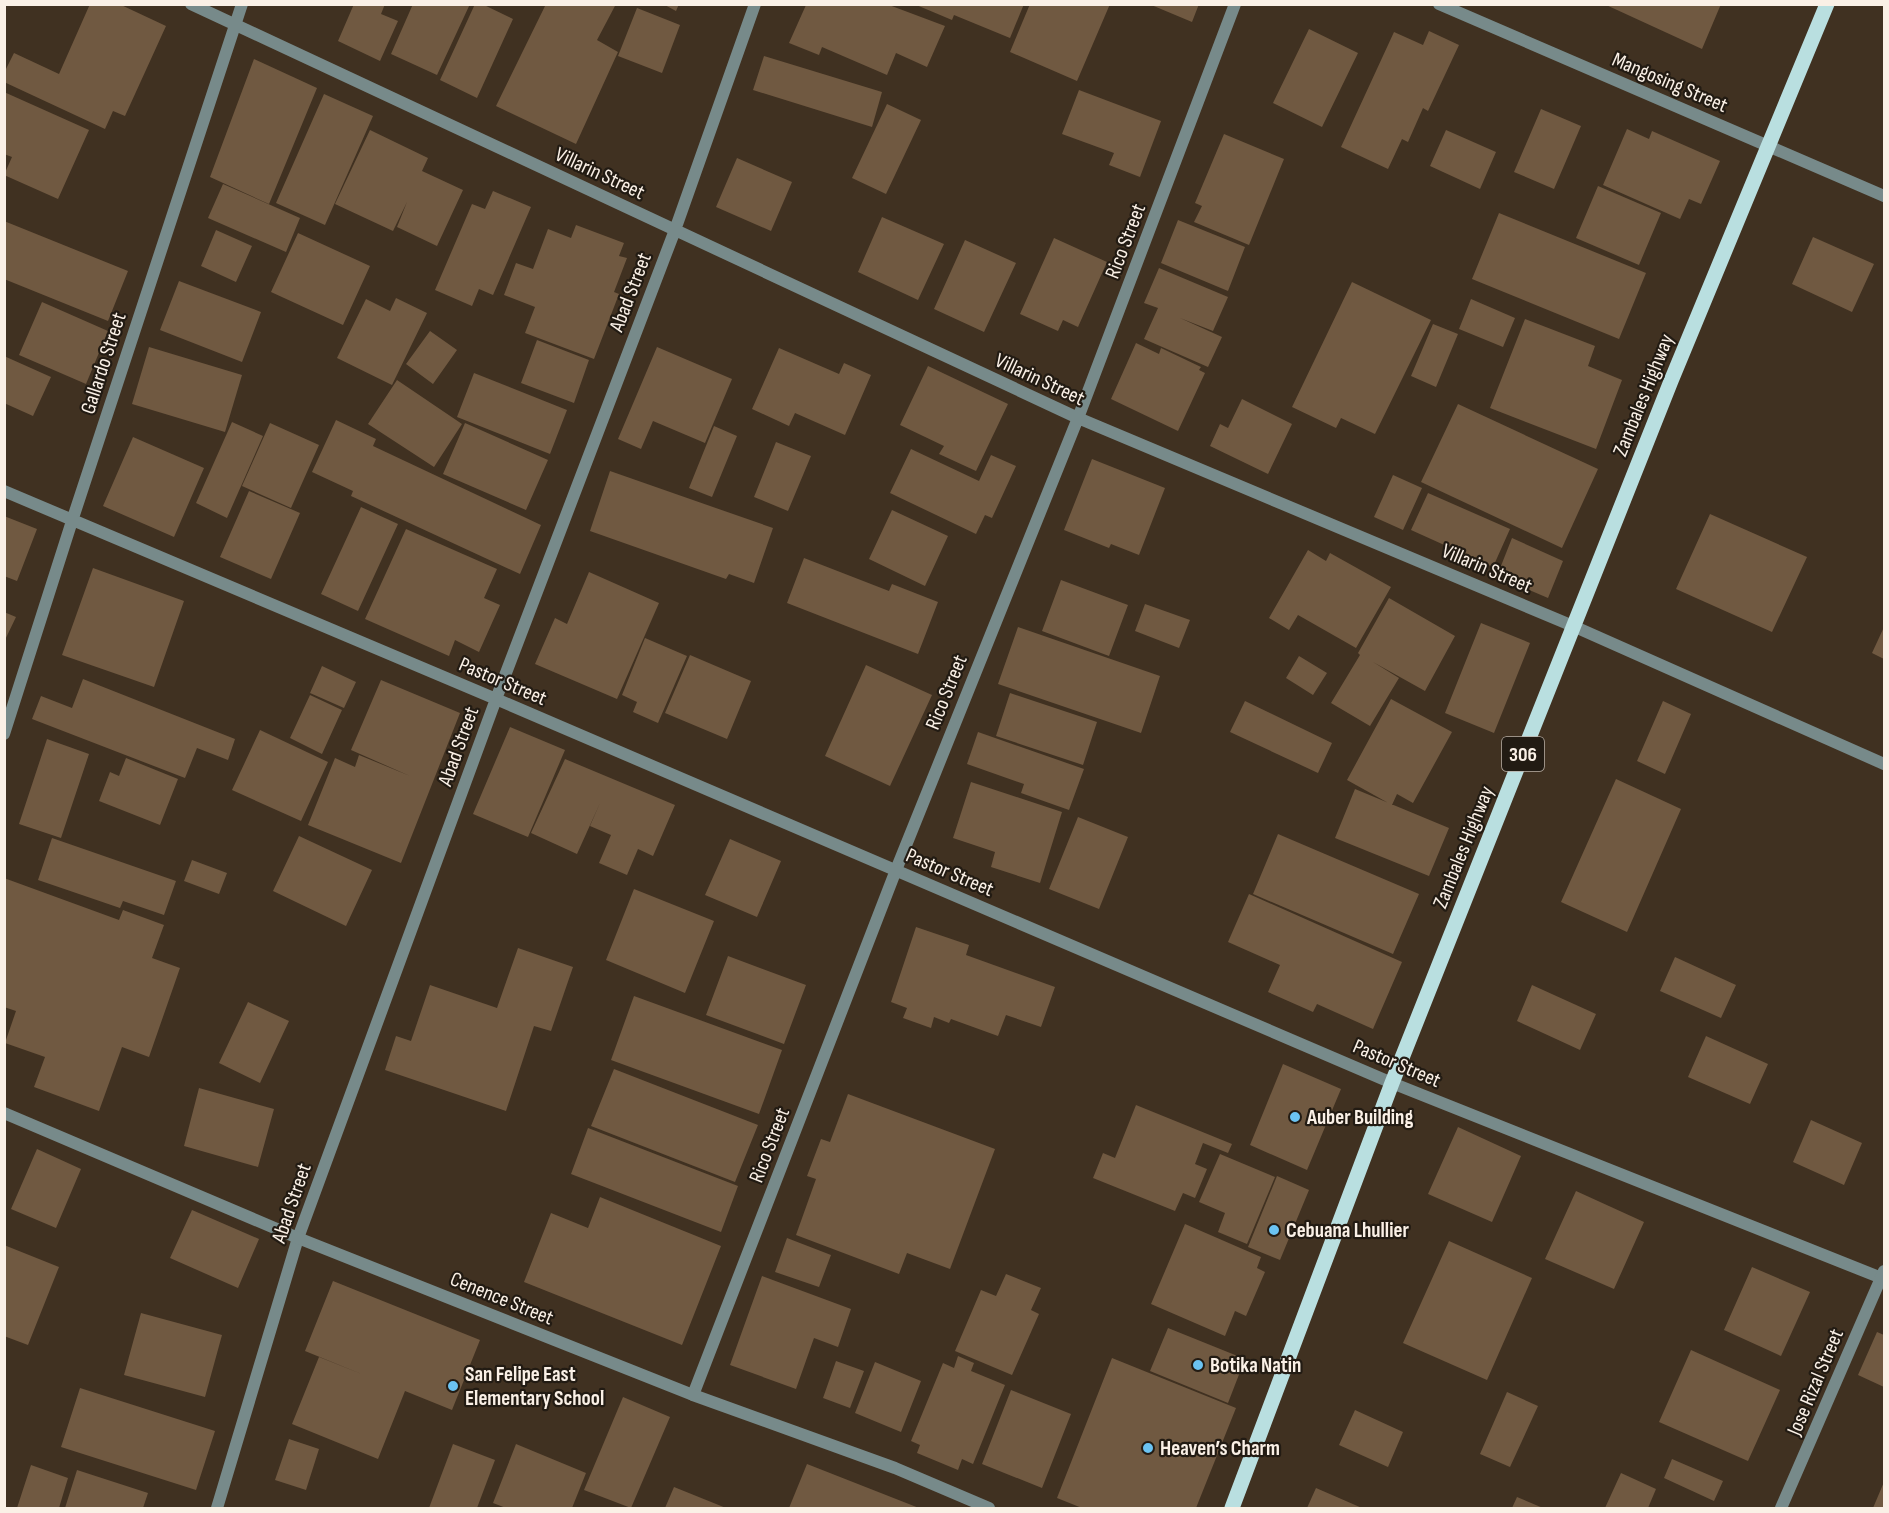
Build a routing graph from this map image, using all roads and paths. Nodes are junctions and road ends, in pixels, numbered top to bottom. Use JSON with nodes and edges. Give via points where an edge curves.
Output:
{"nodes":[{"id":1,"x":191,"y":4,"type":"edge"},
{"id":2,"x":242,"y":4,"type":"edge"},
{"id":3,"x":755,"y":4,"type":"edge"},
{"id":4,"x":1235,"y":4,"type":"edge"},
{"id":5,"x":1439,"y":4,"type":"edge"},
{"id":6,"x":1827,"y":4,"type":"edge"},
{"id":7,"x":235,"y":25,"type":"junction"},
{"id":8,"x":1769,"y":146,"type":"junction"},
{"id":9,"x":1884,"y":196,"type":"edge"},
{"id":10,"x":675,"y":230,"type":"junction"},
{"id":11,"x":1078,"y":418,"type":"junction"},
{"id":12,"x":4,"y":491,"type":"edge"},
{"id":13,"x":72,"y":521,"type":"junction"},
{"id":14,"x":1573,"y":626,"type":"junction"},
{"id":15,"x":496,"y":699,"type":"junction"},
{"id":16,"x":4,"y":734,"type":"edge"},
{"id":17,"x":1884,"y":764,"type":"edge"},
{"id":18,"x":896,"y":870,"type":"junction"},
{"id":19,"x":1392,"y":1083,"type":"junction"},
{"id":20,"x":4,"y":1113,"type":"edge"},
{"id":21,"x":298,"y":1238,"type":"junction"},
{"id":22,"x":1883,"y":1276,"type":"edge"},
{"id":23,"x":693,"y":1395,"type":"junction"},
{"id":24,"x":217,"y":1509,"type":"edge"},
{"id":25,"x":989,"y":1509,"type":"edge"},
{"id":26,"x":1232,"y":1509,"type":"edge"},
{"id":27,"x":1781,"y":1509,"type":"edge"}],
"edges":[{"from":1,"to":7,"type":"street","name":"Villarin Street"},
{"from":2,"to":7,"type":"street","name":"Gallardo Street"},
{"from":3,"to":10,"type":"street","name":"Abad Street"},
{"from":4,"to":11,"type":"street","name":"Rico Street"},
{"from":5,"to":8,"type":"street","name":"Mangosing Street"},
{"from":6,"to":8,"type":"main road","name":"Zambales Highway","number":"306"},
{"from":7,"to":10,"type":"street","name":"Villarin Street"},
{"from":7,"to":13,"type":"street","name":"Gallardo Street"},
{"from":8,"to":9,"type":"street","name":"Mangosing Street"},
{"from":8,"to":14,"type":"main road","name":"Zambales Highway","number":"306"},
{"from":10,"to":11,"type":"street","name":"Villarin Street"},
{"from":10,"to":15,"type":"street","name":"Abad Street"},
{"from":11,"to":14,"type":"street","name":"Villarin Street"},
{"from":11,"to":18,"type":"street","name":"Rico Street"},
{"from":12,"to":13,"type":"street","name":"Pastor Street"},
{"from":13,"to":15,"type":"street","name":"Pastor Street"},
{"from":13,"to":16,"type":"street","name":"Gallardo Street"},
{"from":14,"to":17,"type":"street","name":"Villarin Street"},
{"from":14,"to":19,"type":"main road","name":"Zambales Highway","number":"306"},
{"from":15,"to":18,"type":"street","name":"Pastor Street"},
{"from":15,"to":21,"type":"street","name":"Abad Street"},
{"from":18,"to":19,"type":"street","name":"Pastor Street"},
{"from":18,"to":23,"type":"street","name":"Rico Street"},
{"from":19,"to":22,"type":"street","name":"Pastor Street"},
{"from":19,"to":26,"type":"main road","name":"Zambales Highway","number":"306"},
{"from":20,"to":21,"type":"street","name":"Cenence Street"},
{"from":21,"to":23,"type":"street","name":"Cenence Street"},
{"from":21,"to":24,"type":"street","name":"Abad Street"},
{"from":22,"to":27,"type":"street","name":"Jose Rizal Street"},
{"from":23,"to":25,"type":"street","name":"Cenence Street","via":[[895,1468]]}]}
